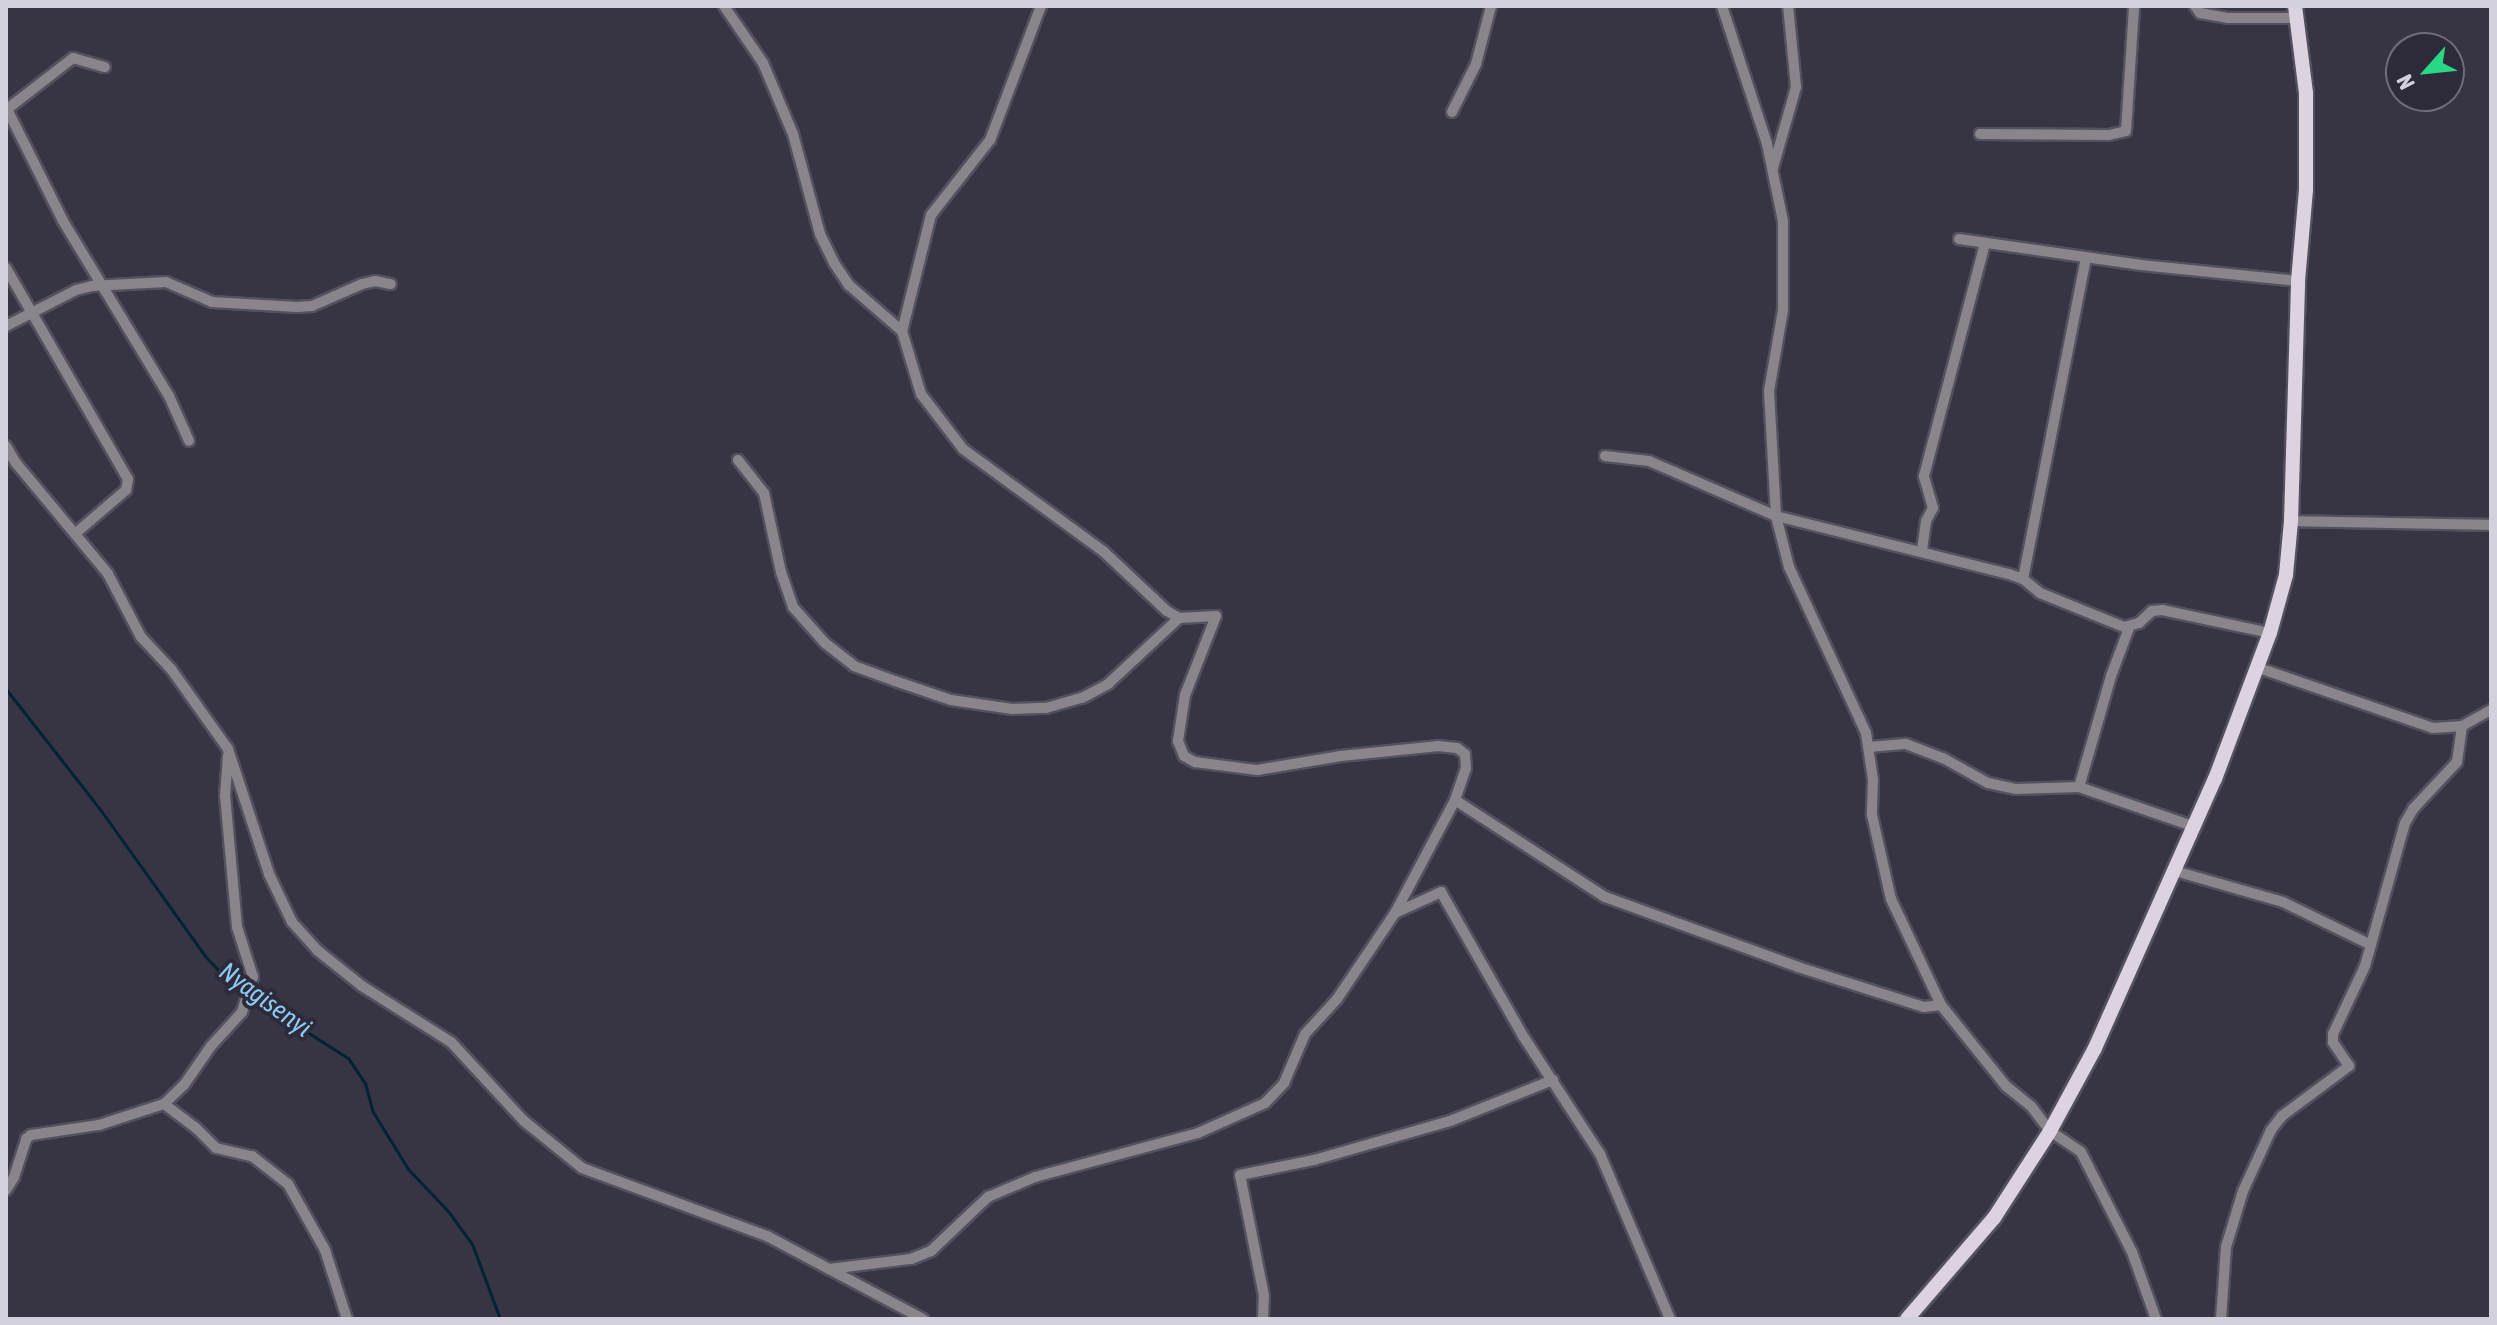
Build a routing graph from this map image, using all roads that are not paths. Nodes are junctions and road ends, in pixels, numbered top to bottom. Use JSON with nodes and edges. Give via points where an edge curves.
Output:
{"nodes":[{"id":1,"x":724,"y":6,"type":"edge"},
{"id":2,"x":1041,"y":6,"type":"edge"},
{"id":3,"x":1491,"y":6,"type":"edge"},
{"id":4,"x":1722,"y":6,"type":"edge"},
{"id":5,"x":1788,"y":6,"type":"edge"},
{"id":6,"x":2134,"y":6,"type":"edge"},
{"id":7,"x":2195,"y":6,"type":"edge"},
{"id":8,"x":2295,"y":12,"type":"edge"},
{"id":9,"x":105,"y":67,"type":"dead end"},
{"id":10,"x":7,"y":109,"type":"edge"},
{"id":11,"x":1452,"y":112,"type":"dead end"},
{"id":12,"x":1980,"y":134,"type":"dead end"},
{"id":13,"x":1772,"y":170,"type":"junction"},
{"id":14,"x":1959,"y":239,"type":"dead end"},
{"id":15,"x":1985,"y":243,"type":"junction"},
{"id":16,"x":2086,"y":258,"type":"junction"},
{"id":17,"x":6,"y":268,"type":"edge"},
{"id":18,"x":2298,"y":281,"type":"junction"},
{"id":19,"x":391,"y":284,"type":"dead end"},
{"id":20,"x":105,"y":286,"type":"junction"},
{"id":21,"x":31,"y":311,"type":"junction"},
{"id":22,"x":6,"y":326,"type":"edge"},
{"id":23,"x":902,"y":331,"type":"junction"},
{"id":24,"x":189,"y":441,"type":"dead end"},
{"id":25,"x":6,"y":446,"type":"edge"},
{"id":26,"x":1605,"y":456,"type":"dead end"},
{"id":27,"x":738,"y":460,"type":"dead end"},
{"id":28,"x":1776,"y":516,"type":"junction"},
{"id":29,"x":2291,"y":521,"type":"junction"},
{"id":30,"x":2491,"y":525,"type":"edge"},
{"id":31,"x":76,"y":533,"type":"junction"},
{"id":32,"x":1922,"y":550,"type":"junction"},
{"id":33,"x":2023,"y":579,"type":"junction"},
{"id":34,"x":1179,"y":618,"type":"junction"},
{"id":35,"x":2129,"y":628,"type":"junction"},
{"id":36,"x":2270,"y":633,"type":"junction"},
{"id":37,"x":2259,"y":668,"type":"junction"},
{"id":38,"x":2491,"y":710,"type":"edge"},
{"id":39,"x":2462,"y":726,"type":"junction"},
{"id":40,"x":1869,"y":747,"type":"junction"},
{"id":41,"x":228,"y":749,"type":"junction"},
{"id":42,"x":2079,"y":787,"type":"junction"},
{"id":43,"x":1455,"y":800,"type":"junction"},
{"id":44,"x":2192,"y":826,"type":"junction"},
{"id":45,"x":2175,"y":871,"type":"junction"},
{"id":46,"x":1395,"y":913,"type":"junction"},
{"id":47,"x":2371,"y":945,"type":"junction"},
{"id":48,"x":1941,"y":1005,"type":"junction"},
{"id":49,"x":1553,"y":1080,"type":"junction"},
{"id":50,"x":164,"y":1104,"type":"junction"},
{"id":51,"x":2050,"y":1131,"type":"junction"},
{"id":52,"x":6,"y":1190,"type":"edge"},
{"id":53,"x":828,"y":1269,"type":"junction"},
{"id":54,"x":347,"y":1319,"type":"edge"},
{"id":55,"x":923,"y":1319,"type":"edge"},
{"id":56,"x":1263,"y":1319,"type":"edge"},
{"id":57,"x":1670,"y":1319,"type":"edge"},
{"id":58,"x":1907,"y":1319,"type":"edge"},
{"id":59,"x":2156,"y":1319,"type":"edge"},
{"id":60,"x":2221,"y":1319,"type":"edge"}],
"edges":[{"from":1,"to":23,"type":"street","via":[[769,77],[834,263],[849,285]]},
{"from":2,"to":23,"type":"street","via":[[990,140],[931,215]]},
{"from":3,"to":11,"type":"street","via":[[1476,64]]},
{"from":4,"to":13,"type":"street"},
{"from":5,"to":13,"type":"street","via":[[1796,87]]},
{"from":6,"to":12,"type":"street","via":[[2126,131]]},
{"from":7,"to":8,"type":"street","via":[[2200,13],[2228,18]]},
{"from":8,"to":18,"type":"main road","via":[[2306,107]]},
{"from":9,"to":10,"type":"street","via":[[73,58]]},
{"from":10,"to":20,"type":"street","via":[[63,221]]},
{"from":13,"to":28,"type":"street","via":[[1785,252],[1780,337],[1769,391]]},
{"from":14,"to":15,"type":"street"},
{"from":15,"to":16,"type":"street"},
{"from":15,"to":32,"type":"street","via":[[1924,476],[1933,508]]},
{"from":16,"to":18,"type":"street"},
{"from":16,"to":33,"type":"street"},
{"from":17,"to":21,"type":"street"},
{"from":18,"to":29,"type":"main road"},
{"from":19,"to":20,"type":"street","via":[[362,284],[312,306],[297,307],[212,302],[166,282]]},
{"from":20,"to":21,"type":"street","via":[[76,290]]},
{"from":20,"to":24,"type":"street"},
{"from":21,"to":22,"type":"street"},
{"from":21,"to":31,"type":"street","via":[[129,485]]},
{"from":23,"to":34,"type":"street","via":[[921,394],[963,449],[1103,551]]},
{"from":25,"to":31,"type":"street"},
{"from":26,"to":28,"type":"street","via":[[1649,461]]},
{"from":27,"to":34,"type":"street","via":[[764,493],[793,607],[854,666],[895,681],[951,700],[1046,708],[1108,684]]},
{"from":28,"to":32,"type":"street"},
{"from":28,"to":40,"type":"street","via":[[1789,567]]},
{"from":29,"to":30,"type":"street"},
{"from":29,"to":36,"type":"main road","via":[[2286,575]]},
{"from":31,"to":41,"type":"street","via":[[108,574],[141,637],[171,669]]},
{"from":32,"to":33,"type":"street"},
{"from":33,"to":35,"type":"street","via":[[2040,593]]},
{"from":34,"to":43,"type":"street","via":[[1216,616],[1185,695],[1178,741],[1184,756],[1257,770],[1341,756],[1457,748],[1465,754],[1466,768]]},
{"from":35,"to":36,"type":"street","via":[[2162,610]]},
{"from":35,"to":42,"type":"street"},
{"from":36,"to":37,"type":"main road"},
{"from":37,"to":39,"type":"street","via":[[2433,728]]},
{"from":37,"to":44,"type":"main road"},
{"from":38,"to":39,"type":"street"},
{"from":39,"to":47,"type":"street","via":[[2457,762],[2405,823]]},
{"from":40,"to":42,"type":"street","via":[[1906,744],[2002,786]]},
{"from":40,"to":48,"type":"street","via":[[1872,815],[1891,899]]},
{"from":41,"to":50,"type":"street","via":[[225,796],[237,927],[253,977],[242,1012]]},
{"from":41,"to":53,"type":"street","via":[[269,874],[292,922],[317,950],[362,986],[451,1042],[524,1121],[582,1168],[767,1236]]},
{"from":42,"to":44,"type":"street"},
{"from":43,"to":46,"type":"street"},
{"from":43,"to":48,"type":"street","via":[[1605,897],[1798,967],[1924,1007]]},
{"from":44,"to":45,"type":"main road"},
{"from":45,"to":47,"type":"street","via":[[2275,899]]},
{"from":45,"to":51,"type":"main road","via":[[2095,1048]]},
{"from":46,"to":49,"type":"street","via":[[1441,892],[1446,895]]},
{"from":46,"to":53,"type":"street","via":[[1337,999],[1305,1034],[1284,1083],[1265,1103],[1198,1133],[1035,1177],[988,1197],[931,1251],[911,1259]]},
{"from":47,"to":60,"type":"street","via":[[2333,1034],[2349,1066],[2282,1116],[2243,1191],[2226,1247]]},
{"from":48,"to":51,"type":"street"},
{"from":49,"to":56,"type":"street","via":[[1450,1121],[1240,1175],[1264,1296]]},
{"from":49,"to":57,"type":"street","via":[[1600,1154]]},
{"from":50,"to":52,"type":"street","via":[[99,1125],[31,1135]]},
{"from":50,"to":54,"type":"street","via":[[216,1148],[252,1156],[288,1184],[325,1250]]},
{"from":51,"to":58,"type":"main road","via":[[1994,1218]]},
{"from":51,"to":59,"type":"street","via":[[2081,1152],[2132,1252]]},
{"from":53,"to":55,"type":"street"}]}
